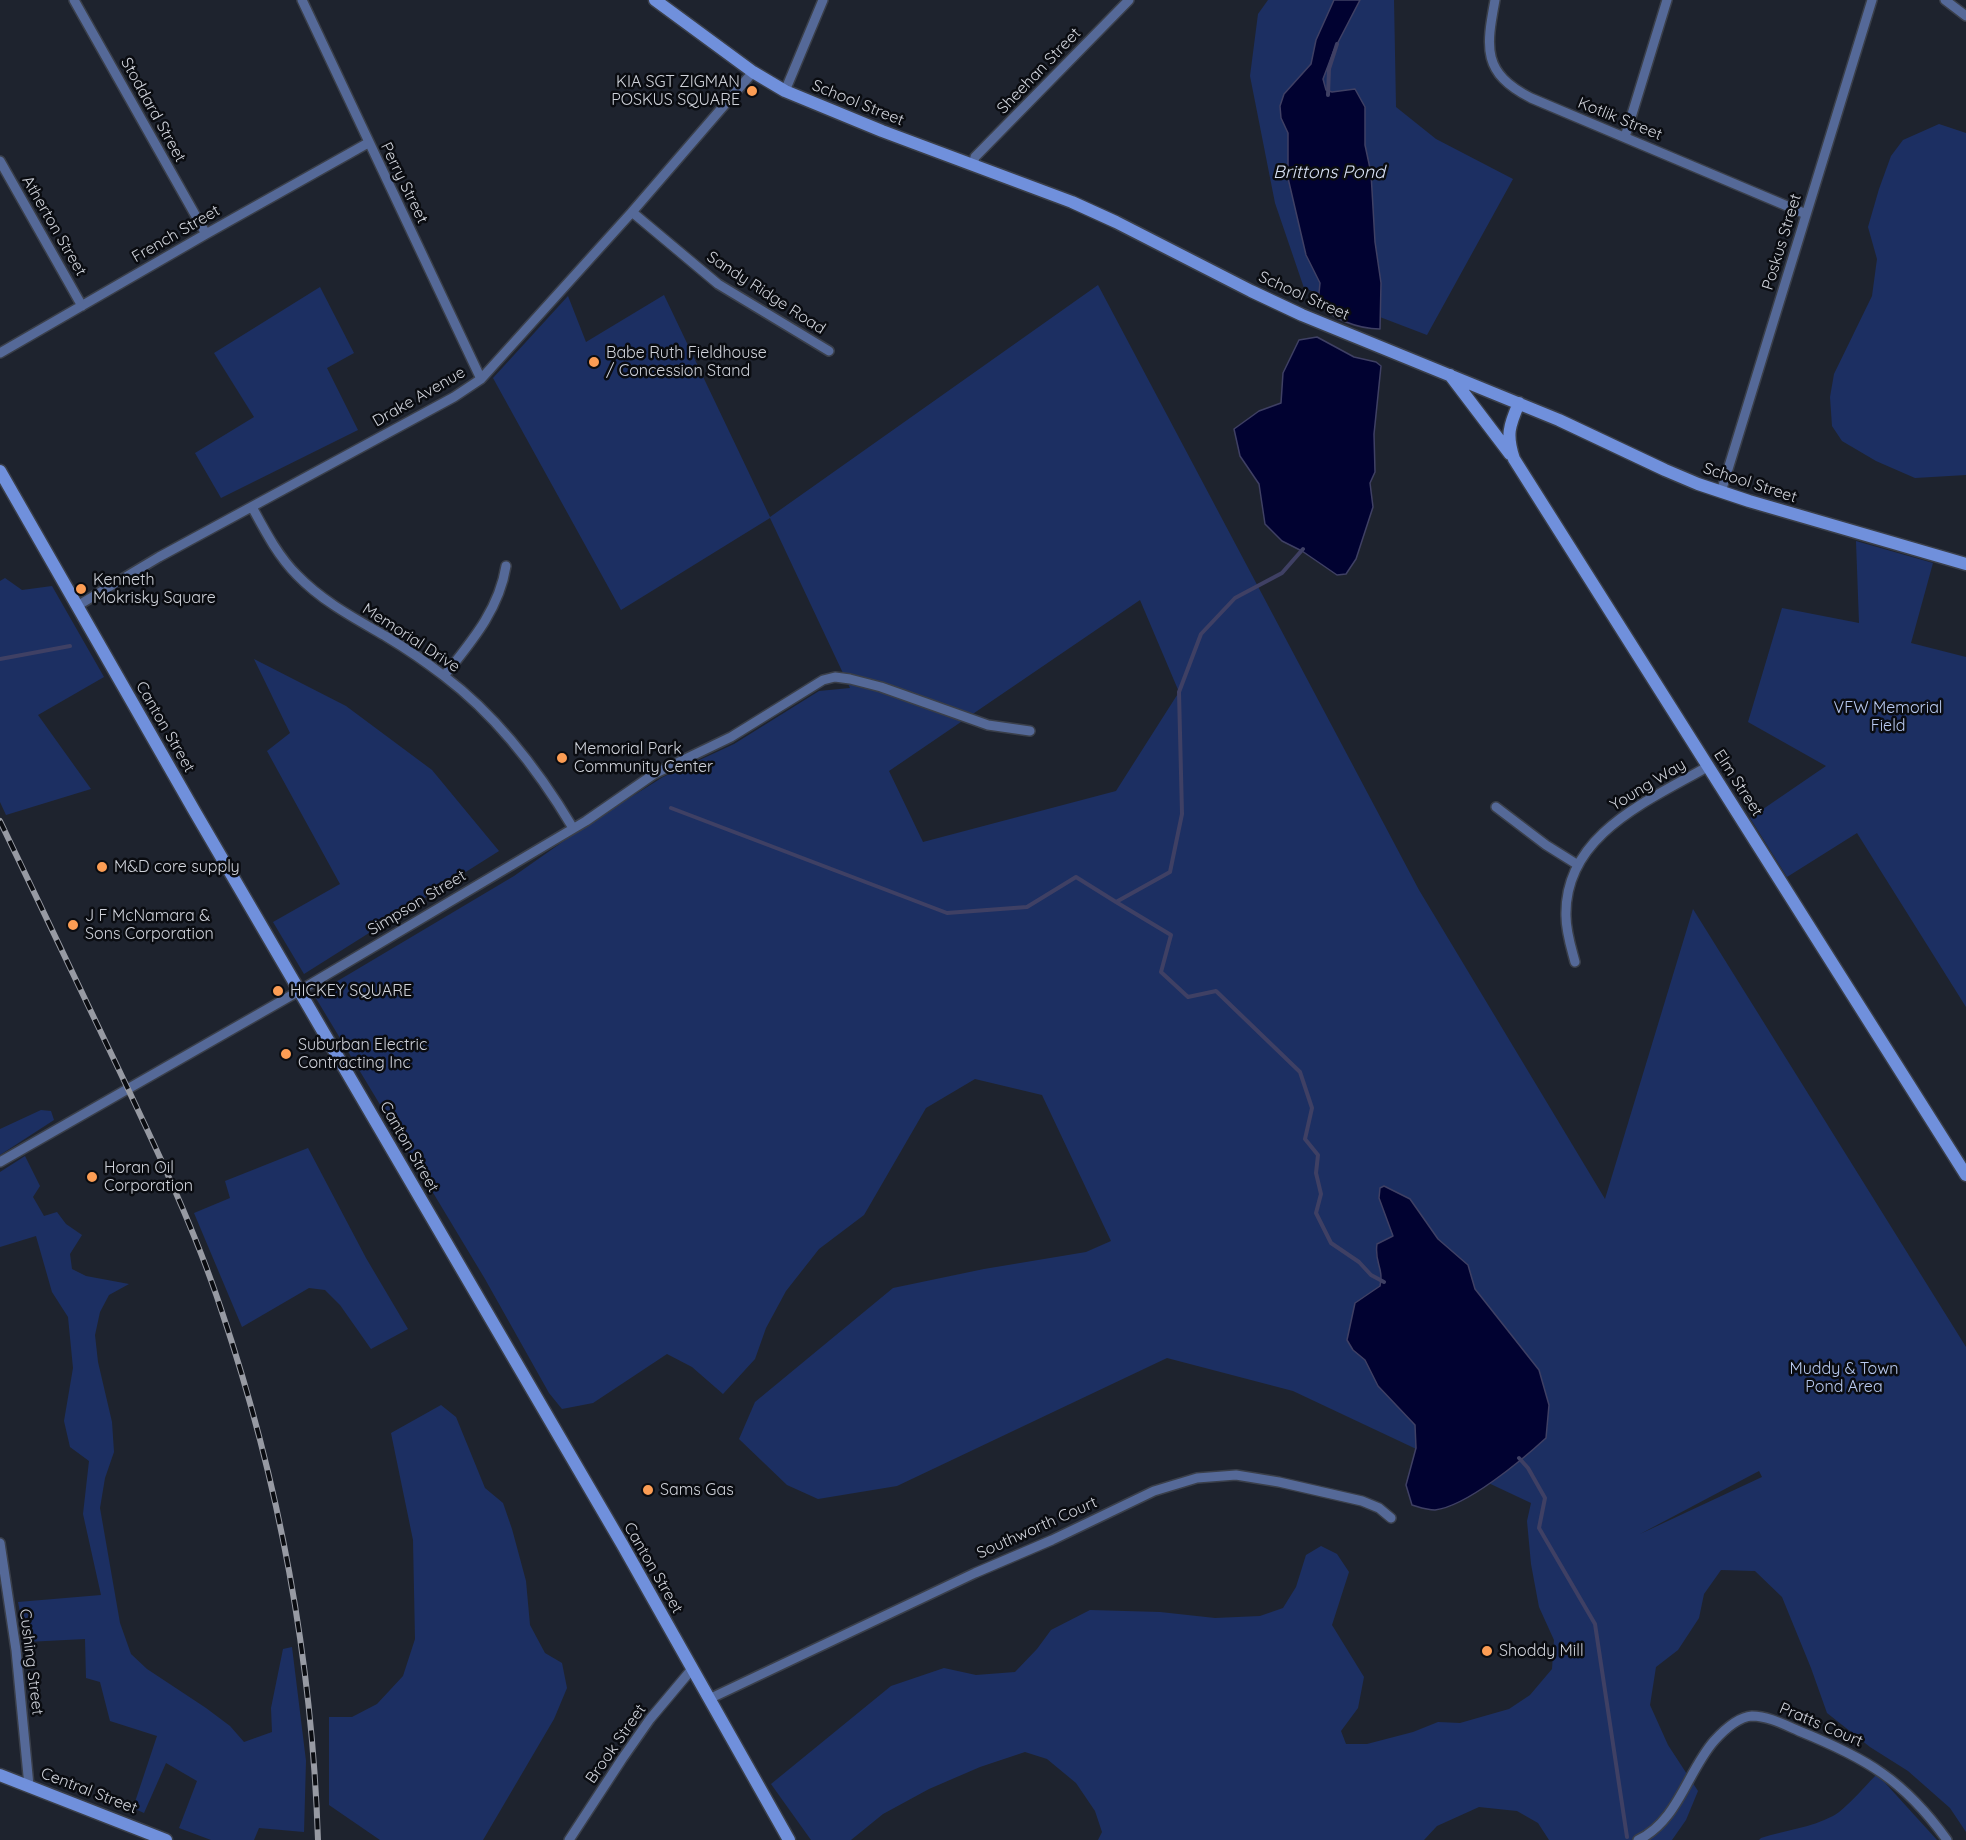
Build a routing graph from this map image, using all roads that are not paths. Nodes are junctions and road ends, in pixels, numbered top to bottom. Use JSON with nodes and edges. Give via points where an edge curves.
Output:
{"nodes":[{"id":1,"x":74,"y":0,"type":"edge"},
{"id":2,"x":302,"y":0,"type":"edge"},
{"id":3,"x":655,"y":0,"type":"edge"},
{"id":4,"x":823,"y":0,"type":"edge"},
{"id":5,"x":1129,"y":0,"type":"edge"},
{"id":6,"x":1495,"y":0,"type":"edge"},
{"id":7,"x":1667,"y":0,"type":"edge"},
{"id":8,"x":1872,"y":0,"type":"edge"},
{"id":9,"x":1945,"y":0,"type":"edge"},
{"id":10,"x":1966,"y":16,"type":"edge"},
{"id":11,"x":753,"y":72,"type":"junction"},
{"id":12,"x":785,"y":91,"type":"junction"},
{"id":13,"x":1625,"y":137,"type":"junction"},
{"id":14,"x":368,"y":143,"type":"junction"},
{"id":15,"x":0,"y":160,"type":"edge"},
{"id":16,"x":973,"y":165,"type":"junction"},
{"id":17,"x":632,"y":212,"type":"junction"},
{"id":18,"x":1806,"y":214,"type":"junction"},
{"id":19,"x":206,"y":234,"type":"junction"},
{"id":20,"x":82,"y":306,"type":"junction"},
{"id":21,"x":829,"y":351,"type":"dead end"},
{"id":22,"x":0,"y":353,"type":"edge"},
{"id":23,"x":1449,"y":374,"type":"junction"},
{"id":24,"x":481,"y":379,"type":"junction"},
{"id":25,"x":1519,"y":403,"type":"junction"},
{"id":26,"x":1514,"y":459,"type":"junction"},
{"id":27,"x":0,"y":471,"type":"edge"},
{"id":28,"x":1721,"y":492,"type":"junction"},
{"id":29,"x":252,"y":507,"type":"junction"},
{"id":30,"x":1966,"y":564,"type":"edge"},
{"id":31,"x":506,"y":566,"type":"dead end"},
{"id":32,"x":77,"y":606,"type":"junction"},
{"id":33,"x":444,"y":676,"type":"junction"},
{"id":34,"x":1030,"y":731,"type":"dead end"},
{"id":35,"x":1707,"y":767,"type":"junction"},
{"id":36,"x":1496,"y":807,"type":"dead end"},
{"id":37,"x":573,"y":828,"type":"junction"},
{"id":38,"x":1578,"y":865,"type":"junction"},
{"id":39,"x":1575,"y":962,"type":"dead end"},
{"id":40,"x":300,"y":991,"type":"junction"},
{"id":41,"x":0,"y":1162,"type":"edge"},
{"id":42,"x":1966,"y":1175,"type":"edge"},
{"id":43,"x":1391,"y":1518,"type":"dead end"},
{"id":44,"x":0,"y":1543,"type":"edge"},
{"id":45,"x":692,"y":1669,"type":"junction"},
{"id":46,"x":709,"y":1699,"type":"junction"},
{"id":47,"x":0,"y":1775,"type":"edge"},
{"id":48,"x":29,"y":1786,"type":"junction"},
{"id":49,"x":166,"y":1840,"type":"edge"},
{"id":50,"x":569,"y":1840,"type":"edge"},
{"id":51,"x":789,"y":1840,"type":"edge"},
{"id":52,"x":1638,"y":1840,"type":"edge"},
{"id":53,"x":1947,"y":1840,"type":"edge"}],
"edges":[{"from":1,"to":19,"type":"street","name":"Stoddard Street"},
{"from":2,"to":14,"type":"street","name":"Perry Street"},
{"from":3,"to":11,"type":"street","name":"School Street"},
{"from":4,"to":12,"type":"street"},
{"from":5,"to":16,"type":"street","name":"Sheehan Street","via":[[975,158]]},
{"from":6,"to":13,"type":"street","name":"Kotlik Street","via":[[1489,52],[1507,84]]},
{"from":7,"to":13,"type":"street"},
{"from":8,"to":18,"type":"street","name":"Poskus Street"},
{"from":9,"to":10,"type":"street"},
{"from":11,"to":12,"type":"street","name":"School Street"},
{"from":11,"to":17,"type":"street","name":"Drake Avenue"},
{"from":12,"to":16,"type":"street","name":"School Street"},
{"from":13,"to":18,"type":"street","name":"Kotlik Street"},
{"from":14,"to":19,"type":"street","name":"French Street"},
{"from":14,"to":24,"type":"street","name":"Perry Street"},
{"from":15,"to":20,"type":"street","name":"Atherton Street"},
{"from":16,"to":23,"type":"street","name":"School Street","via":[[1072,202],[1302,315]]},
{"from":17,"to":21,"type":"street","name":"Sandy Ridge Road","via":[[718,284]]},
{"from":17,"to":24,"type":"street","name":"Drake Avenue"},
{"from":18,"to":28,"type":"street","name":"Poskus Street"},
{"from":19,"to":20,"type":"street","name":"French Street"},
{"from":20,"to":22,"type":"street","name":"French Street"},
{"from":23,"to":25,"type":"street","name":"School Street"},
{"from":23,"to":26,"type":"street"},
{"from":24,"to":29,"type":"street","name":"Drake Avenue"},
{"from":25,"to":26,"type":"street","name":"Elm Street","via":[[1508,431]]},
{"from":25,"to":28,"type":"street","name":"School Street"},
{"from":26,"to":35,"type":"street","name":"Elm Street"},
{"from":27,"to":32,"type":"street","name":"Canton Street"},
{"from":28,"to":30,"type":"street","name":"School Street"},
{"from":29,"to":32,"type":"street","name":"Drake Avenue"},
{"from":29,"to":33,"type":"street","name":"Memorial Drive","via":[[276,549],[309,586]]},
{"from":31,"to":33,"type":"street","via":[[491,614]]},
{"from":32,"to":40,"type":"street","name":"Canton Street"},
{"from":33,"to":37,"type":"street","name":"Memorial Drive","via":[[512,741]]},
{"from":34,"to":37,"type":"street","name":"Simpson Street","via":[[988,725],[881,687],[835,677],[654,774]]},
{"from":35,"to":38,"type":"street","name":"Young Way","via":[[1611,824]]},
{"from":35,"to":42,"type":"street","name":"Elm Street"},
{"from":36,"to":38,"type":"street"},
{"from":37,"to":40,"type":"street","name":"Simpson Street"},
{"from":38,"to":39,"type":"street","name":"Young Way","via":[[1566,910]]},
{"from":40,"to":41,"type":"street","name":"Simpson Street"},
{"from":40,"to":45,"type":"street","name":"Canton Street"},
{"from":43,"to":46,"type":"street","name":"Southworth Court","via":[[1362,1501],[1279,1482],[1236,1475],[1197,1478],[1154,1491]]},
{"from":44,"to":48,"type":"street","name":"Cushing Street","via":[[16,1650]]},
{"from":45,"to":46,"type":"street","name":"Canton Street"},
{"from":45,"to":50,"type":"street","name":"Brook Street","via":[[644,1727]]},
{"from":46,"to":51,"type":"street","name":"Canton Street"},
{"from":47,"to":48,"type":"street","name":"Central Street"},
{"from":48,"to":49,"type":"street","name":"Central Street"},
{"from":52,"to":53,"type":"street","name":"Pratts Court","via":[[1660,1826],[1714,1741],[1732,1724],[1749,1716],[1770,1719],[1871,1764],[1906,1791]]}]}
